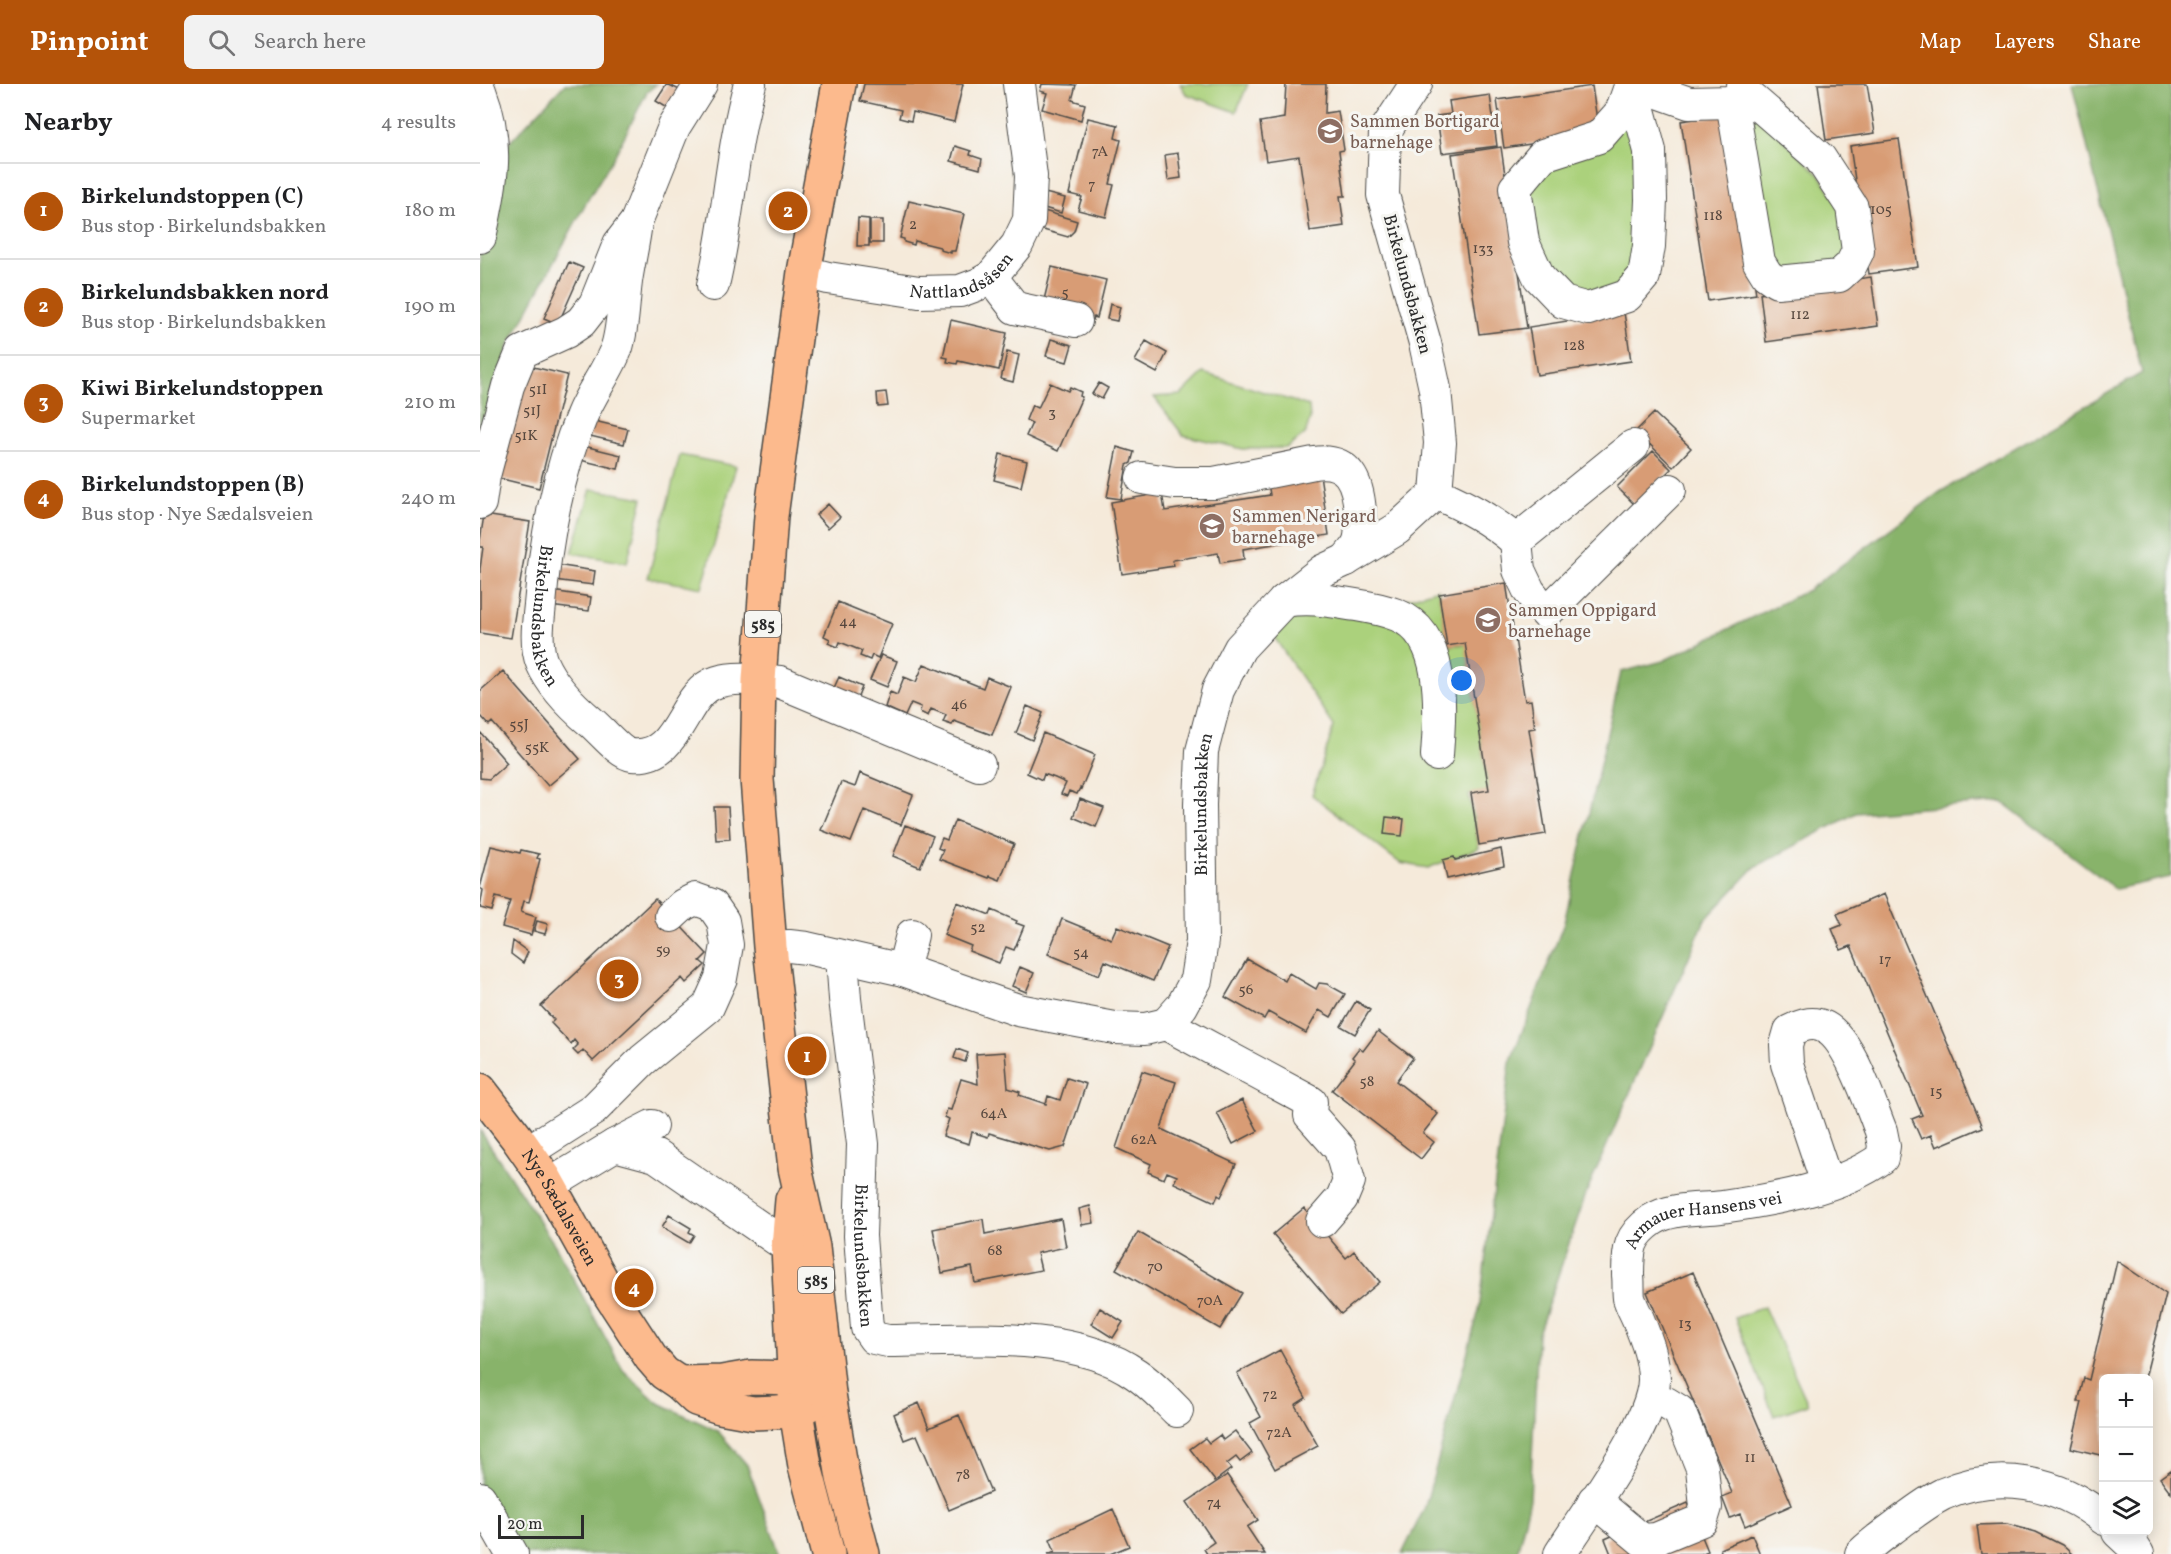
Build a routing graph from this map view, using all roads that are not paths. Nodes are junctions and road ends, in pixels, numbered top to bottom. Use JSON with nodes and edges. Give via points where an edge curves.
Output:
{"nodes":[{"id":1,"x":701,"y":84,"type":"edge"},
{"id":2,"x":750,"y":84,"type":"edge"},
{"id":3,"x":839,"y":84,"type":"edge"},
{"id":4,"x":1019,"y":84,"type":"edge"},
{"id":5,"x":1416,"y":84,"type":"edge"},
{"id":6,"x":1633,"y":84,"type":"edge"},
{"id":7,"x":480,"y":90,"type":"edge"},
{"id":8,"x":1739,"y":93,"type":"edge"},
{"id":9,"x":636,"y":222,"type":"junction"},
{"id":10,"x":480,"y":237,"type":"edge"},
{"id":11,"x":804,"y":272,"type":"junction"},
{"id":12,"x":991,"y":277,"type":"junction"},
{"id":13,"x":713,"y":285,"type":"dead end"},
{"id":14,"x":1076,"y":321,"type":"dead end"},
{"id":15,"x":1633,"y":446,"type":"dead end"},
{"id":16,"x":1142,"y":478,"type":"dead end"},
{"id":17,"x":1670,"y":490,"type":"dead end"},
{"id":18,"x":1436,"y":494,"type":"junction"},
{"id":19,"x":480,"y":503,"type":"edge"},
{"id":20,"x":1516,"y":541,"type":"junction"},
{"id":21,"x":1346,"y":560,"type":"junction"},
{"id":22,"x":1284,"y":601,"type":"junction"},
{"id":23,"x":759,"y":680,"type":"junction"},
{"id":24,"x":1437,"y":755,"type":"dead end"},
{"id":25,"x":979,"y":765,"type":"dead end"},
{"id":26,"x":671,"y":916,"type":"dead end"},
{"id":27,"x":912,"y":935,"type":"dead end"},
{"id":28,"x":770,"y":947,"type":"junction"},
{"id":29,"x":842,"y":957,"type":"junction"},
{"id":30,"x":903,"y":970,"type":"junction"},
{"id":31,"x":1166,"y":1024,"type":"junction"},
{"id":32,"x":480,"y":1090,"type":"edge"},
{"id":33,"x":652,"y":1125,"type":"dead end"},
{"id":34,"x":615,"y":1145,"type":"junction"},
{"id":35,"x":527,"y":1152,"type":"junction"},
{"id":36,"x":795,"y":1168,"type":"junction"},
{"id":37,"x":1827,"y":1183,"type":"junction"},
{"id":38,"x":549,"y":1185,"type":"junction"},
{"id":39,"x":1322,"y":1221,"type":"dead end"},
{"id":40,"x":788,"y":1247,"type":"junction"},
{"id":41,"x":795,"y":1378,"type":"junction"},
{"id":42,"x":679,"y":1383,"type":"junction"},
{"id":43,"x":829,"y":1394,"type":"junction"},
{"id":44,"x":1652,"y":1399,"type":"junction"},
{"id":45,"x":796,"y":1410,"type":"junction"},
{"id":46,"x":1177,"y":1411,"type":"dead end"},
{"id":47,"x":480,"y":1498,"type":"edge"},
{"id":48,"x":1594,"y":1500,"type":"junction"},
{"id":49,"x":2099,"y":1515,"type":"edge"},
{"id":50,"x":2122,"y":1536,"type":"edge"},
{"id":51,"x":512,"y":1554,"type":"edge"},
{"id":52,"x":828,"y":1554,"type":"edge"},
{"id":53,"x":863,"y":1554,"type":"edge"},
{"id":54,"x":1560,"y":1554,"type":"edge"},
{"id":55,"x":1861,"y":1554,"type":"edge"},
{"id":56,"x":2138,"y":1554,"type":"edge"}],
"edges":[{"from":1,"to":9,"type":"street","name":"Birkelundsbakken","via":[[674,128]]},
{"from":2,"to":13,"type":"street","via":[[731,168]]},
{"from":3,"to":11,"type":"main road","number":"585"},
{"from":4,"to":12,"type":"street","name":"Nattlandsåsen","via":[[1031,176],[1029,220],[1017,245]]},
{"from":5,"to":18,"type":"street","name":"Birkelundsbakken","via":[[1385,131],[1383,195],[1435,389],[1440,443]]},
{"from":6,"to":6,"type":"street","via":[[1650,151],[1646,266],[1644,276],[1627,296],[1588,309],[1563,302],[1539,278],[1523,242],[1515,188],[1543,155],[1599,137],[1621,112]]},
{"from":6,"to":8,"type":"street","via":[[1689,103]]},
{"from":7,"to":10,"type":"street","via":[[494,152]]},
{"from":8,"to":8,"type":"street","via":[[1820,158],[1852,207],[1858,251],[1839,276],[1777,282],[1759,262]]},
{"from":9,"to":19,"type":"street","name":"Birkelundsbakken","via":[[619,244],[595,304],[581,322],[522,352],[508,386]]},
{"from":9,"to":23,"type":"street","name":"Birkelundsbakken","via":[[617,347],[582,414],[557,495],[542,573],[537,636],[542,662],[556,687],[579,712],[631,755],[645,755],[666,743],[693,702],[716,682]]},
{"from":11,"to":12,"type":"street","name":"Nattlandsåsen","via":[[920,292],[960,291]]},
{"from":11,"to":23,"type":"main road","number":"585","via":[[771,516]]},
{"from":12,"to":14,"type":"street","via":[[1015,308]]},
{"from":15,"to":20,"type":"street"},
{"from":16,"to":21,"type":"street","via":[[1214,483],[1326,461],[1335,463],[1348,471],[1359,500],[1359,543]]},
{"from":17,"to":20,"type":"street","via":[[1546,613],[1519,570]]},
{"from":18,"to":20,"type":"street","via":[[1477,512]]},
{"from":18,"to":21,"type":"street","name":"Birkelundsbakken","via":[[1397,529]]},
{"from":21,"to":22,"type":"street","name":"Birkelundsbakken","via":[[1322,571]]},
{"from":22,"to":24,"type":"street","via":[[1308,598],[1363,606],[1398,616],[1418,630],[1431,651],[1439,688]]},
{"from":22,"to":31,"type":"street","name":"Birkelundsbakken","via":[[1240,648],[1218,690],[1202,751],[1202,941],[1196,980],[1182,1006]]},
{"from":23,"to":25,"type":"street","name":"Birkelundsbakken","via":[[780,682]]},
{"from":23,"to":28,"type":"main road","number":"585","via":[[757,779]]},
{"from":26,"to":35,"type":"street","via":[[695,899],[712,905],[723,921],[727,945],[722,978],[708,1007],[643,1060],[593,1110]]},
{"from":27,"to":30,"type":"street"},
{"from":28,"to":29,"type":"street","via":[[807,948]]},
{"from":28,"to":36,"type":"main road","number":"585"},
{"from":29,"to":30,"type":"street"},
{"from":29,"to":46,"type":"street","name":"Birkelundsbakken","via":[[863,1144],[860,1236],[864,1304],[867,1328],[874,1338],[1026,1340],[1095,1355],[1135,1373]]},
{"from":30,"to":31,"type":"street","via":[[1018,1010],[1115,1028],[1145,1029]]},
{"from":31,"to":39,"type":"street","via":[[1311,1102],[1310,1115],[1340,1149],[1349,1181]]},
{"from":32,"to":35,"type":"main road","name":"Nye Sædalsveien"},
{"from":33,"to":34,"type":"street"},
{"from":34,"to":38,"type":"street"},
{"from":34,"to":40,"type":"street","via":[[656,1156]]},
{"from":35,"to":38,"type":"main road","name":"Nye Sædalsveien"},
{"from":36,"to":40,"type":"main road","number":"585"},
{"from":36,"to":43,"type":"main road","number":"585","via":[[813,1247]]},
{"from":37,"to":37,"type":"street","name":"Armauer Hansens vei","via":[[1869,1167],[1882,1158],[1884,1146],[1845,1046],[1834,1032],[1820,1025],[1805,1024],[1790,1031],[1787,1064]]},
{"from":37,"to":44,"type":"street","name":"Armauer Hansens vei","via":[[1723,1207],[1672,1212],[1653,1219],[1637,1233],[1628,1252],[1629,1298],[1652,1357]]},
{"from":38,"to":42,"type":"main road","name":"Nye Sædalsveien","via":[[610,1295],[651,1358]]},
{"from":40,"to":41,"type":"main road","number":"585"},
{"from":41,"to":42,"type":"main road"},
{"from":41,"to":43,"type":"main road"},
{"from":41,"to":45,"type":"main road","number":"585"},
{"from":42,"to":45,"type":"main road","name":"Nye Sædalsveien","via":[[696,1398],[720,1407],[753,1413]]},
{"from":43,"to":45,"type":"main road","name":"Nye Sædalsveien"},
{"from":43,"to":53,"type":"main road","number":"585","via":[[843,1478]]},
{"from":44,"to":48,"type":"street","name":"Armauer Hansens vei"},
{"from":44,"to":48,"type":"street","via":[[1679,1411],[1702,1468],[1706,1507],[1702,1520],[1656,1539],[1642,1540]]},
{"from":45,"to":52,"type":"main road","number":"585","via":[[805,1466]]},
{"from":47,"to":51,"type":"street"},
{"from":48,"to":54,"type":"street","name":"Armauer Hansens vei"},
{"from":49,"to":55,"type":"street","via":[[2054,1489],[1997,1480],[1941,1495]]},
{"from":50,"to":56,"type":"street"}]}
